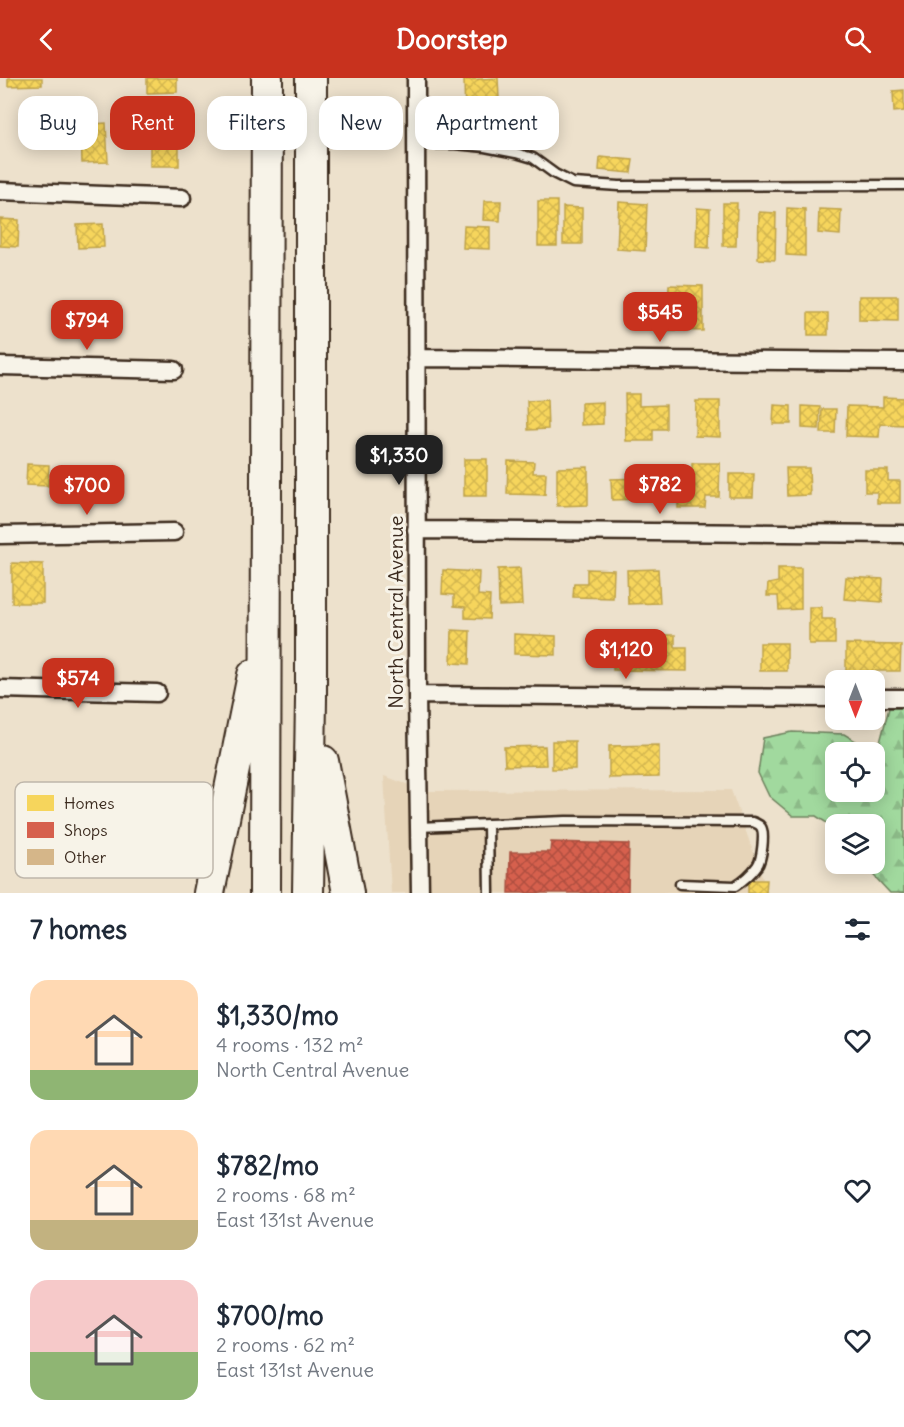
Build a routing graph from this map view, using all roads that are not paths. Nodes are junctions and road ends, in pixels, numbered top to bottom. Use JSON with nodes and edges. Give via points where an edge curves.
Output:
{"nodes":[{"id":1,"x":267,"y":78,"type":"edge"},
{"id":2,"x":311,"y":78,"type":"edge"},
{"id":3,"x":416,"y":78,"type":"edge"},
{"id":4,"x":416,"y":96,"type":"edge"},
{"id":5,"x":416,"y":150,"type":"edge"},
{"id":6,"x":500,"y":150,"type":"edge"},
{"id":7,"x":904,"y":185,"type":"edge"},
{"id":8,"x":0,"y":191,"type":"edge"},
{"id":9,"x":182,"y":198,"type":"dead end"},
{"id":10,"x":416,"y":358,"type":"junction"},
{"id":11,"x":904,"y":362,"type":"edge"},
{"id":12,"x":0,"y":366,"type":"edge"},
{"id":13,"x":174,"y":370,"type":"dead end"},
{"id":14,"x":416,"y":531,"type":"junction"},
{"id":15,"x":174,"y":532,"type":"dead end"},
{"id":16,"x":904,"y":534,"type":"edge"},
{"id":17,"x":0,"y":535,"type":"edge"},
{"id":18,"x":266,"y":608,"type":"junction"},
{"id":19,"x":0,"y":689,"type":"edge"},
{"id":20,"x":157,"y":693,"type":"dead end"},
{"id":21,"x":417,"y":695,"type":"junction"},
{"id":22,"x":825,"y":698,"type":"edge"},
{"id":23,"x":885,"y":698,"type":"edge"},
{"id":24,"x":904,"y":698,"type":"edge"},
{"id":25,"x":311,"y":699,"type":"junction"},
{"id":26,"x":488,"y":824,"type":"junction"},
{"id":27,"x":419,"y":827,"type":"junction"},
{"id":28,"x":213,"y":873,"type":"edge"},
{"id":29,"x":212,"y":878,"type":"edge"},
{"id":30,"x":680,"y":884,"type":"dead end"},
{"id":31,"x":209,"y":893,"type":"edge"},
{"id":32,"x":265,"y":893,"type":"edge"},
{"id":33,"x":308,"y":893,"type":"edge"},
{"id":34,"x":348,"y":893,"type":"edge"},
{"id":35,"x":420,"y":893,"type":"edge"},
{"id":36,"x":489,"y":893,"type":"edge"}],
"edges":[{"from":1,"to":18,"type":"highway"},
{"from":2,"to":25,"type":"highway"},
{"from":3,"to":4,"type":"street","name":"North Central Avenue"},
{"from":5,"to":10,"type":"street","name":"North Central Avenue"},
{"from":6,"to":7,"type":"lane","via":[[533,158],[573,183]]},
{"from":8,"to":9,"type":"street"},
{"from":10,"to":11,"type":"street"},
{"from":10,"to":14,"type":"street","name":"North Central Avenue"},
{"from":12,"to":13,"type":"street"},
{"from":14,"to":16,"type":"street"},
{"from":14,"to":21,"type":"street","name":"North Central Avenue"},
{"from":15,"to":17,"type":"street"},
{"from":18,"to":28,"type":"highway"},
{"from":18,"to":32,"type":"highway"},
{"from":19,"to":20,"type":"street"},
{"from":21,"to":22,"type":"street"},
{"from":21,"to":27,"type":"street","name":"North Central Avenue"},
{"from":23,"to":24,"type":"street"},
{"from":25,"to":33,"type":"highway"},
{"from":25,"to":34,"type":"highway"},
{"from":26,"to":27,"type":"lane"},
{"from":26,"to":30,"type":"lane","via":[[759,824],[761,857],[739,883]]},
{"from":26,"to":36,"type":"lane"},
{"from":27,"to":35,"type":"street","name":"North Central Avenue"},
{"from":29,"to":31,"type":"highway"}]}
